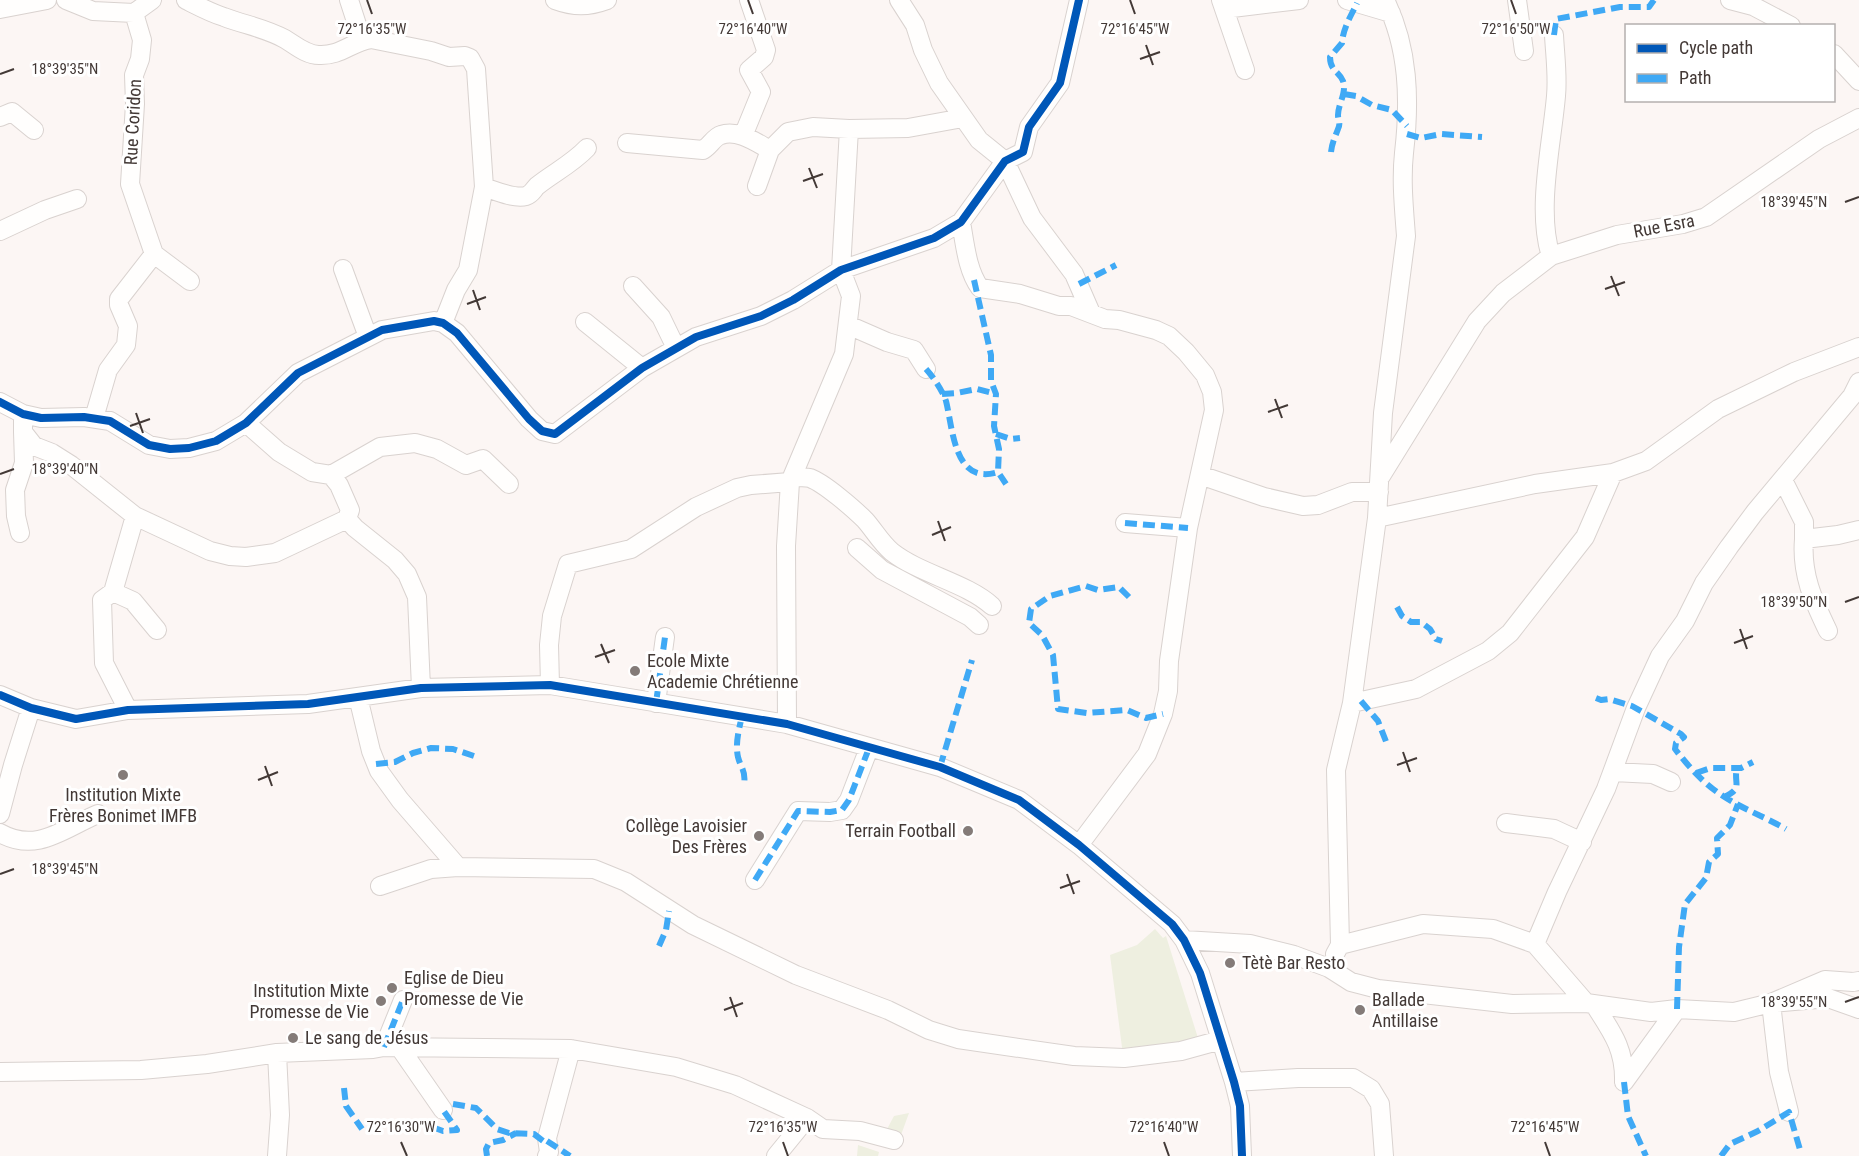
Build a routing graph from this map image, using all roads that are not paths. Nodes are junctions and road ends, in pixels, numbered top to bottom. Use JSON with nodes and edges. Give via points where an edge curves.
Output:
{"nodes":[{"id":1,"x":47,"y":0,"type":"edge"},
{"id":2,"x":66,"y":0,"type":"edge"},
{"id":3,"x":152,"y":0,"type":"edge"},
{"id":4,"x":186,"y":0,"type":"edge"},
{"id":5,"x":349,"y":0,"type":"edge"},
{"id":6,"x":555,"y":0,"type":"edge"},
{"id":7,"x":607,"y":0,"type":"edge"},
{"id":8,"x":749,"y":0,"type":"edge"},
{"id":9,"x":899,"y":0,"type":"edge"},
{"id":10,"x":1079,"y":0,"type":"edge"},
{"id":11,"x":1299,"y":0,"type":"edge"},
{"id":12,"x":1347,"y":0,"type":"edge"},
{"id":13,"x":1517,"y":0,"type":"edge"},
{"id":14,"x":1730,"y":0,"type":"edge"},
{"id":15,"x":1223,"y":4,"type":"edge"},
{"id":16,"x":1388,"y":6,"type":"edge"},
{"id":17,"x":0,"y":9,"type":"edge"},
{"id":18,"x":134,"y":13,"type":"junction"},
{"id":19,"x":1787,"y":24,"type":"edge"},
{"id":20,"x":1554,"y":35,"type":"dead end"},
{"id":21,"x":362,"y":40,"type":"junction"},
{"id":22,"x":1524,"y":51,"type":"dead end"},
{"id":23,"x":1835,"y":56,"type":"edge"},
{"id":24,"x":1245,"y":70,"type":"dead end"},
{"id":25,"x":1859,"y":81,"type":"edge"},
{"id":26,"x":0,"y":117,"type":"edge"},
{"id":27,"x":963,"y":118,"type":"junction"},
{"id":28,"x":1859,"y":118,"type":"edge"},
{"id":29,"x":849,"y":129,"type":"junction"},
{"id":30,"x":34,"y":130,"type":"dead end"},
{"id":31,"x":743,"y":136,"type":"junction"},
{"id":32,"x":627,"y":143,"type":"dead end"},
{"id":33,"x":587,"y":148,"type":"dead end"},
{"id":34,"x":770,"y":150,"type":"junction"},
{"id":35,"x":1005,"y":161,"type":"junction"},
{"id":36,"x":757,"y":186,"type":"dead end"},
{"id":37,"x":484,"y":188,"type":"junction"},
{"id":38,"x":77,"y":199,"type":"dead end"},
{"id":39,"x":961,"y":222,"type":"junction"},
{"id":40,"x":0,"y":231,"type":"edge"},
{"id":41,"x":154,"y":255,"type":"junction"},
{"id":42,"x":1551,"y":256,"type":"junction"},
{"id":43,"x":344,"y":269,"type":"dead end"},
{"id":44,"x":841,"y":270,"type":"junction"},
{"id":45,"x":190,"y":281,"type":"dead end"},
{"id":46,"x":633,"y":286,"type":"dead end"},
{"id":47,"x":1091,"y":313,"type":"junction"},
{"id":48,"x":585,"y":322,"type":"dead end"},
{"id":49,"x":443,"y":323,"type":"junction"},
{"id":50,"x":848,"y":325,"type":"junction"},
{"id":51,"x":368,"y":337,"type":"junction"},
{"id":52,"x":1859,"y":347,"type":"edge"},
{"id":53,"x":676,"y":348,"type":"junction"},
{"id":54,"x":642,"y":368,"type":"junction"},
{"id":55,"x":926,"y":369,"type":"dead end"},
{"id":56,"x":1859,"y":382,"type":"edge"},
{"id":57,"x":0,"y":402,"type":"edge"},
{"id":58,"x":94,"y":418,"type":"junction"},
{"id":59,"x":23,"y":423,"type":"junction"},
{"id":60,"x":246,"y":423,"type":"junction"},
{"id":61,"x":1612,"y":473,"type":"junction"},
{"id":62,"x":331,"y":475,"type":"junction"},
{"id":63,"x":1200,"y":475,"type":"junction"},
{"id":64,"x":791,"y":479,"type":"junction"},
{"id":65,"x":1783,"y":480,"type":"junction"},
{"id":66,"x":508,"y":484,"type":"dead end"},
{"id":67,"x":1379,"y":485,"type":"junction"},
{"id":68,"x":135,"y":516,"type":"junction"},
{"id":69,"x":1377,"y":518,"type":"junction"},
{"id":70,"x":347,"y":519,"type":"junction"},
{"id":71,"x":1125,"y":523,"type":"dead end"},
{"id":72,"x":1188,"y":528,"type":"junction"},
{"id":73,"x":1859,"y":530,"type":"edge"},
{"id":74,"x":20,"y":533,"type":"dead end"},
{"id":75,"x":1804,"y":539,"type":"junction"},
{"id":76,"x":856,"y":548,"type":"dead end"},
{"id":77,"x":113,"y":592,"type":"junction"},
{"id":78,"x":992,"y":606,"type":"dead end"},
{"id":79,"x":979,"y":625,"type":"dead end"},
{"id":80,"x":157,"y":630,"type":"dead end"},
{"id":81,"x":1828,"y":631,"type":"dead end"},
{"id":82,"x":665,"y":637,"type":"dead end"},
{"id":83,"x":550,"y":685,"type":"junction"},
{"id":84,"x":421,"y":688,"type":"junction"},
{"id":85,"x":0,"y":695,"type":"edge"},
{"id":86,"x":358,"y":697,"type":"junction"},
{"id":87,"x":656,"y":703,"type":"junction"},
{"id":88,"x":1352,"y":703,"type":"junction"},
{"id":89,"x":32,"y":708,"type":"junction"},
{"id":90,"x":128,"y":710,"type":"junction"},
{"id":91,"x":787,"y":724,"type":"junction"},
{"id":92,"x":869,"y":748,"type":"junction"},
{"id":93,"x":1613,"y":772,"type":"junction"},
{"id":94,"x":1665,"y":773,"type":"dead end"},
{"id":95,"x":0,"y":814,"type":"edge"},
{"id":96,"x":98,"y":814,"type":"dead end"},
{"id":97,"x":1506,"y":823,"type":"dead end"},
{"id":98,"x":0,"y":833,"type":"edge"},
{"id":99,"x":1582,"y":842,"type":"junction"},
{"id":100,"x":1079,"y":845,"type":"junction"},
{"id":101,"x":458,"y":867,"type":"junction"},
{"id":102,"x":755,"y":880,"type":"dead end"},
{"id":103,"x":380,"y":886,"type":"dead end"},
{"id":104,"x":1184,"y":940,"type":"junction"},
{"id":105,"x":1535,"y":944,"type":"junction"},
{"id":106,"x":1340,"y":945,"type":"junction"},
{"id":107,"x":1329,"y":968,"type":"junction"},
{"id":108,"x":1859,"y":981,"type":"edge"},
{"id":109,"x":403,"y":1000,"type":"dead end"},
{"id":110,"x":1771,"y":1003,"type":"junction"},
{"id":111,"x":1590,"y":1004,"type":"junction"},
{"id":112,"x":1677,"y":1009,"type":"junction"},
{"id":113,"x":1859,"y":1009,"type":"edge"},
{"id":114,"x":1221,"y":1040,"type":"junction"},
{"id":115,"x":392,"y":1047,"type":"junction"},
{"id":116,"x":571,"y":1049,"type":"junction"},
{"id":117,"x":277,"y":1053,"type":"junction"},
{"id":118,"x":0,"y":1072,"type":"edge"},
{"id":119,"x":1234,"y":1082,"type":"junction"},
{"id":120,"x":443,"y":1110,"type":"dead end"},
{"id":121,"x":1789,"y":1112,"type":"dead end"},
{"id":122,"x":807,"y":1118,"type":"junction"},
{"id":123,"x":894,"y":1140,"type":"dead end"},
{"id":124,"x":277,"y":1156,"type":"edge"},
{"id":125,"x":547,"y":1156,"type":"edge"},
{"id":126,"x":776,"y":1156,"type":"edge"},
{"id":127,"x":1242,"y":1156,"type":"edge"},
{"id":128,"x":1384,"y":1156,"type":"edge"}],
"edges":[{"from":1,"to":17,"type":"street"},
{"from":2,"to":18,"type":"street","via":[[93,11]]},
{"from":3,"to":18,"type":"street"},
{"from":4,"to":21,"type":"street","via":[[224,17],[269,30],[316,55],[344,51]]},
{"from":5,"to":21,"type":"street"},
{"from":6,"to":7,"type":"street","via":[[577,7]]},
{"from":8,"to":31,"type":"street","via":[[766,50],[764,57],[750,68],[761,92]]},
{"from":9,"to":27,"type":"street","via":[[915,26],[939,83]]},
{"from":10,"to":35,"type":"street","via":[[1060,83],[1029,126],[1023,152]]},
{"from":11,"to":15,"type":"street"},
{"from":12,"to":16,"type":"street"},
{"from":13,"to":22,"type":"street"},
{"from":14,"to":19,"type":"street","via":[[1753,6]]},
{"from":15,"to":24,"type":"street"},
{"from":16,"to":67,"type":"street","via":[[1404,52],[1408,102],[1406,236],[1383,413]]},
{"from":18,"to":41,"type":"street","name":"Rue Coridon","via":[[142,40],[134,75],[130,184]]},
{"from":20,"to":42,"type":"street","via":[[1556,93],[1548,156],[1545,236]]},
{"from":21,"to":37,"type":"street","via":[[470,58],[476,69]]},
{"from":23,"to":25,"type":"street"},
{"from":26,"to":30,"type":"street","via":[[12,112]]},
{"from":27,"to":29,"type":"street","via":[[908,128]]},
{"from":27,"to":35,"type":"street","via":[[979,140]]},
{"from":28,"to":42,"type":"street","name":"Rue Esra","via":[[1819,139],[1706,217],[1617,235]]},
{"from":29,"to":34,"type":"street","via":[[813,127],[788,132]]},
{"from":29,"to":44,"type":"street"},
{"from":31,"to":32,"type":"street","via":[[722,135],[704,150]]},
{"from":31,"to":34,"type":"street"},
{"from":33,"to":37,"type":"street","via":[[530,194],[512,196]]},
{"from":34,"to":36,"type":"street"},
{"from":35,"to":39,"type":"street"},
{"from":35,"to":47,"type":"street","via":[[1032,218],[1078,281]]},
{"from":37,"to":49,"type":"street","via":[[468,270]]},
{"from":38,"to":40,"type":"street"},
{"from":39,"to":44,"type":"street","via":[[934,238]]},
{"from":39,"to":47,"type":"street","via":[[974,280],[980,288]]},
{"from":41,"to":45,"type":"street"},
{"from":41,"to":58,"type":"street","via":[[119,299],[128,326],[126,345],[108,370]]},
{"from":42,"to":67,"type":"street","name":"Rue Esra","via":[[1503,293],[1477,321]]},
{"from":43,"to":51,"type":"street"},
{"from":44,"to":50,"type":"street","via":[[851,296]]},
{"from":44,"to":53,"type":"street","via":[[761,316],[696,337]]},
{"from":46,"to":53,"type":"street","via":[[661,317]]},
{"from":47,"to":63,"type":"street","via":[[1169,336],[1205,375],[1214,410]]},
{"from":48,"to":54,"type":"street"},
{"from":49,"to":51,"type":"street","via":[[412,323]]},
{"from":49,"to":54,"type":"street","via":[[457,333],[529,419],[555,434]]},
{"from":50,"to":55,"type":"street","via":[[914,350]]},
{"from":50,"to":64,"type":"street","via":[[844,354]]},
{"from":51,"to":60,"type":"street","via":[[298,374]]},
{"from":52,"to":61,"type":"street","via":[[1794,372],[1718,410],[1646,461]]},
{"from":53,"to":54,"type":"street"},
{"from":56,"to":65,"type":"street","via":[[1852,396]]},
{"from":57,"to":59,"type":"street"},
{"from":58,"to":59,"type":"street","via":[[61,416]]},
{"from":58,"to":60,"type":"street","via":[[110,421],[149,445],[170,449],[216,441]]},
{"from":59,"to":68,"type":"street","via":[[34,446],[71,465]]},
{"from":59,"to":74,"type":"street","via":[[24,463],[15,490]]},
{"from":60,"to":62,"type":"street","via":[[279,452],[312,472]]},
{"from":61,"to":69,"type":"street","via":[[1527,485]]},
{"from":61,"to":88,"type":"street","via":[[1585,537],[1510,633],[1488,651],[1416,689]]},
{"from":62,"to":66,"type":"street","via":[[380,447],[415,443],[466,465],[483,459]]},
{"from":62,"to":70,"type":"street","via":[[351,512]]},
{"from":63,"to":67,"type":"street","via":[[1303,506],[1318,505]]},
{"from":63,"to":72,"type":"street"},
{"from":64,"to":78,"type":"street","via":[[810,478],[824,486],[865,520],[892,552],[983,597]]},
{"from":64,"to":83,"type":"street","via":[[737,488],[696,507],[631,549],[568,564],[552,615]]},
{"from":64,"to":91,"type":"street","via":[[786,546]]},
{"from":65,"to":75,"type":"street","via":[[1804,522]]},
{"from":65,"to":93,"type":"street","via":[[1704,583],[1685,621],[1660,656]]},
{"from":67,"to":69,"type":"street"},
{"from":68,"to":70,"type":"street","via":[[210,551],[246,557],[275,553]]},
{"from":68,"to":77,"type":"street"},
{"from":69,"to":88,"type":"street"},
{"from":70,"to":84,"type":"street","via":[[407,574],[417,597]]},
{"from":71,"to":72,"type":"street"},
{"from":72,"to":100,"type":"street","via":[[1163,714],[1147,754]]},
{"from":73,"to":75,"type":"street"},
{"from":75,"to":81,"type":"street","via":[[1804,572]]},
{"from":76,"to":79,"type":"street","via":[[882,570]]},
{"from":77,"to":80,"type":"street","via":[[133,601]]},
{"from":77,"to":90,"type":"street","via":[[102,600],[104,663]]},
{"from":82,"to":87,"type":"street"},
{"from":83,"to":84,"type":"street"},
{"from":83,"to":87,"type":"street"},
{"from":84,"to":86,"type":"street"},
{"from":85,"to":89,"type":"street"},
{"from":86,"to":90,"type":"street","via":[[308,704]]},
{"from":86,"to":101,"type":"street","via":[[379,771]]},
{"from":87,"to":91,"type":"street"},
{"from":88,"to":106,"type":"street","via":[[1336,770]]},
{"from":89,"to":90,"type":"street","via":[[76,718]]},
{"from":89,"to":95,"type":"street"},
{"from":91,"to":92,"type":"street"},
{"from":92,"to":100,"type":"street","via":[[940,767],[1009,795]]},
{"from":92,"to":102,"type":"street","via":[[842,810],[798,811]]},
{"from":93,"to":94,"type":"street"},
{"from":93,"to":99,"type":"street"},
{"from":96,"to":98,"type":"street","via":[[54,837],[32,842]]},
{"from":97,"to":99,"type":"street","via":[[1554,829]]},
{"from":99,"to":105,"type":"street"},
{"from":100,"to":104,"type":"street","via":[[1172,924]]},
{"from":101,"to":103,"type":"street","via":[[431,869]]},
{"from":101,"to":114,"type":"street","via":[[594,869],[626,882],[693,925],[796,975],[958,1039],[1074,1056],[1124,1058],[1180,1051]]},
{"from":104,"to":107,"type":"street","via":[[1250,944]]},
{"from":104,"to":114,"type":"street","via":[[1200,973]]},
{"from":105,"to":106,"type":"street","via":[[1493,929],[1423,924]]},
{"from":105,"to":111,"type":"street"},
{"from":106,"to":107,"type":"street"},
{"from":107,"to":111,"type":"street","via":[[1351,982],[1378,989],[1512,1004]]},
{"from":108,"to":110,"type":"street","via":[[1826,980]]},
{"from":109,"to":115,"type":"street"},
{"from":110,"to":112,"type":"street","via":[[1734,1012]]},
{"from":110,"to":113,"type":"street","via":[[1828,998]]},
{"from":110,"to":121,"type":"street"},
{"from":111,"to":112,"type":"street","via":[[1651,1012]]},
{"from":111,"to":112,"type":"street","via":[[1621,1050],[1624,1082]]},
{"from":114,"to":119,"type":"street"},
{"from":115,"to":116,"type":"street"},
{"from":115,"to":117,"type":"street"},
{"from":115,"to":120,"type":"street"},
{"from":116,"to":122,"type":"street","via":[[676,1067],[735,1085]]},
{"from":116,"to":125,"type":"street","via":[[547,1138]]},
{"from":117,"to":118,"type":"street","via":[[141,1070]]},
{"from":117,"to":124,"type":"street"},
{"from":119,"to":127,"type":"street"},
{"from":119,"to":128,"type":"street","via":[[1353,1078],[1371,1089],[1380,1104]]},
{"from":122,"to":123,"type":"street","via":[[823,1129],[860,1131]]},
{"from":122,"to":126,"type":"street"}]}
